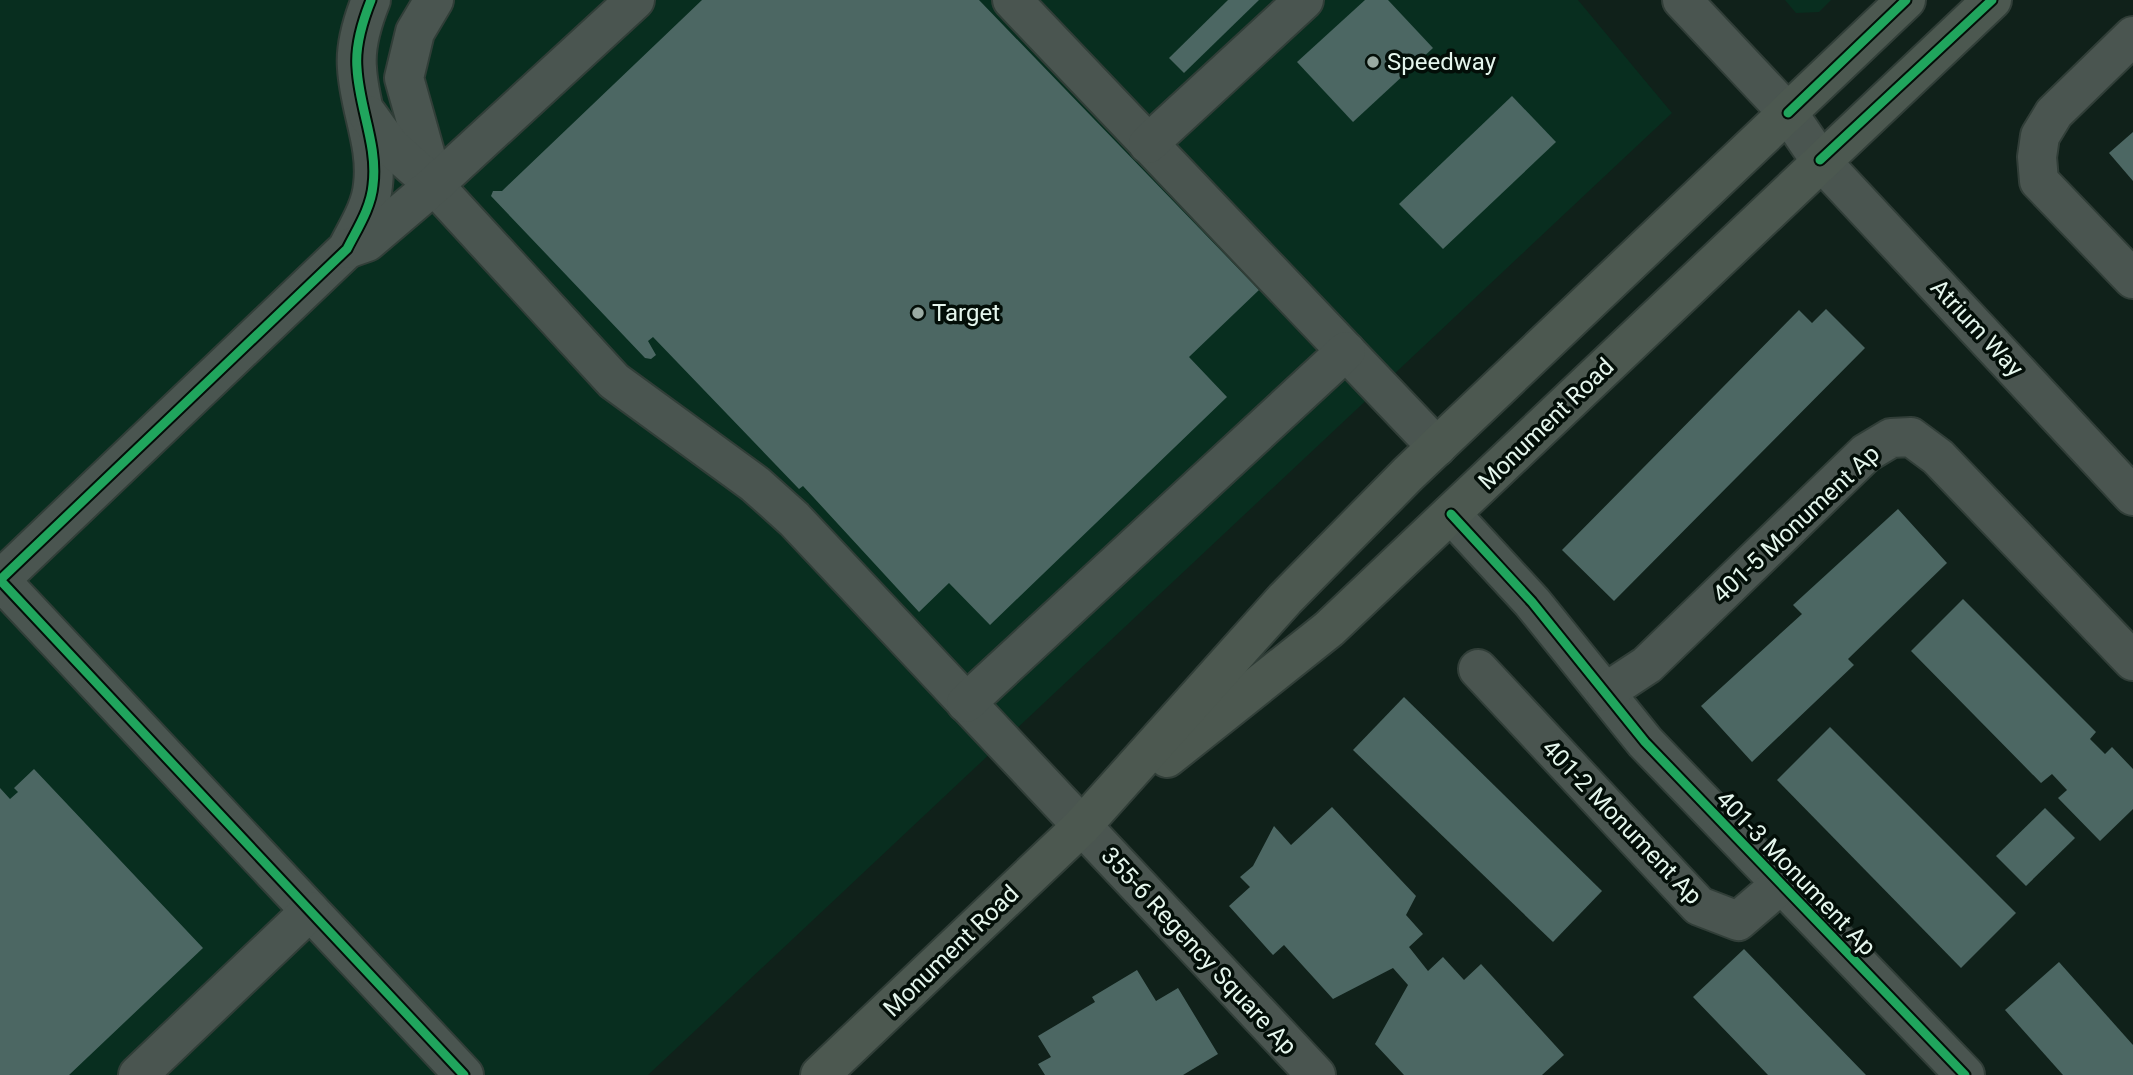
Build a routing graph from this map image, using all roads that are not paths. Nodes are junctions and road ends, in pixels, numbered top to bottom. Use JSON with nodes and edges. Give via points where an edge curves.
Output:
{"nodes":[{"id":1,"x":371,"y":0,"type":"edge"},
{"id":2,"x":434,"y":0,"type":"edge"},
{"id":3,"x":635,"y":0,"type":"edge"},
{"id":4,"x":1012,"y":0,"type":"edge"},
{"id":5,"x":1304,"y":0,"type":"edge"},
{"id":6,"x":1682,"y":0,"type":"edge"},
{"id":7,"x":1906,"y":0,"type":"edge"},
{"id":8,"x":1992,"y":0,"type":"edge"},
{"id":9,"x":2133,"y":36,"type":"edge"},
{"id":10,"x":365,"y":111,"type":"junction"},
{"id":11,"x":1788,"y":113,"type":"junction"},
{"id":12,"x":1148,"y":144,"type":"junction"},
{"id":13,"x":1821,"y":160,"type":"junction"},
{"id":14,"x":435,"y":186,"type":"junction"},
{"id":15,"x":346,"y":249,"type":"junction"},
{"id":16,"x":2133,"y":279,"type":"edge"},
{"id":17,"x":1346,"y":351,"type":"junction"},
{"id":18,"x":1437,"y":447,"type":"junction"},
{"id":19,"x":2133,"y":496,"type":"edge"},
{"id":20,"x":1451,"y":514,"type":"junction"},
{"id":21,"x":2133,"y":661,"type":"edge"},
{"id":22,"x":1478,"y":669,"type":"dead end"},
{"id":23,"x":1606,"y":692,"type":"junction"},
{"id":24,"x":966,"y":703,"type":"junction"},
{"id":25,"x":1081,"y":827,"type":"junction"},
{"id":26,"x":1780,"y":886,"type":"junction"},
{"id":27,"x":310,"y":911,"type":"junction"},
{"id":28,"x":138,"y":1075,"type":"edge"},
{"id":29,"x":464,"y":1075,"type":"edge"},
{"id":30,"x":820,"y":1075,"type":"edge"},
{"id":31,"x":1316,"y":1075,"type":"edge"},
{"id":32,"x":1965,"y":1075,"type":"edge"}],
"edges":[{"from":1,"to":10,"type":"street","via":[[356,67]]},
{"from":2,"to":14,"type":"street","via":[[415,32],[404,78]]},
{"from":3,"to":14,"type":"street"},
{"from":4,"to":12,"type":"street"},
{"from":5,"to":12,"type":"street"},
{"from":6,"to":11,"type":"street","name":"Atrium Way"},
{"from":7,"to":11,"type":"main road","name":"Monument Road"},
{"from":8,"to":13,"type":"main road","name":"Monument Road"},
{"from":9,"to":16,"type":"street","via":[[2054,113],[2040,136],[2037,157],[2039,181]]},
{"from":10,"to":14,"type":"street","name":"355-6 Regency Square Ap","via":[[391,147]]},
{"from":10,"to":15,"type":"street","via":[[375,162],[373,188]]},
{"from":11,"to":13,"type":"street","name":"Atrium Way"},
{"from":11,"to":18,"type":"main road","name":"Monument Road"},
{"from":12,"to":17,"type":"street"},
{"from":13,"to":19,"type":"street","name":"Atrium Way"},
{"from":13,"to":20,"type":"main road","name":"Monument Road"},
{"from":14,"to":15,"type":"street","via":[[368,242]]},
{"from":14,"to":24,"type":"street","name":"355-6 Regency Square Ap","via":[[614,381],[760,488],[794,519]]},
{"from":15,"to":27,"type":"street","via":[[0,580]]},
{"from":17,"to":18,"type":"street"},
{"from":17,"to":24,"type":"street"},
{"from":18,"to":25,"type":"main road","name":"Monument Road","via":[[1284,599]]},
{"from":20,"to":23,"type":"street","name":"401-3 Monument Ap"},
{"from":20,"to":25,"type":"main road","name":"Monument Road","via":[[1329,629]]},
{"from":21,"to":23,"type":"street","name":"401-5 Monument Ap","via":[[1938,457],[1911,437],[1891,438],[1866,453],[1647,665]]},
{"from":22,"to":26,"type":"street","name":"401-2 Monument Ap","via":[[1699,906],[1738,921]]},
{"from":23,"to":26,"type":"street","name":"401-3 Monument Ap","via":[[1645,742]]},
{"from":24,"to":25,"type":"street","name":"355-6 Regency Square Ap"},
{"from":25,"to":30,"type":"main road","name":"Monument Road"},
{"from":25,"to":31,"type":"street","name":"355-6 Regency Square Ap"},
{"from":26,"to":32,"type":"street","name":"401-3 Monument Ap"},
{"from":27,"to":28,"type":"street"},
{"from":27,"to":29,"type":"street"}]}
